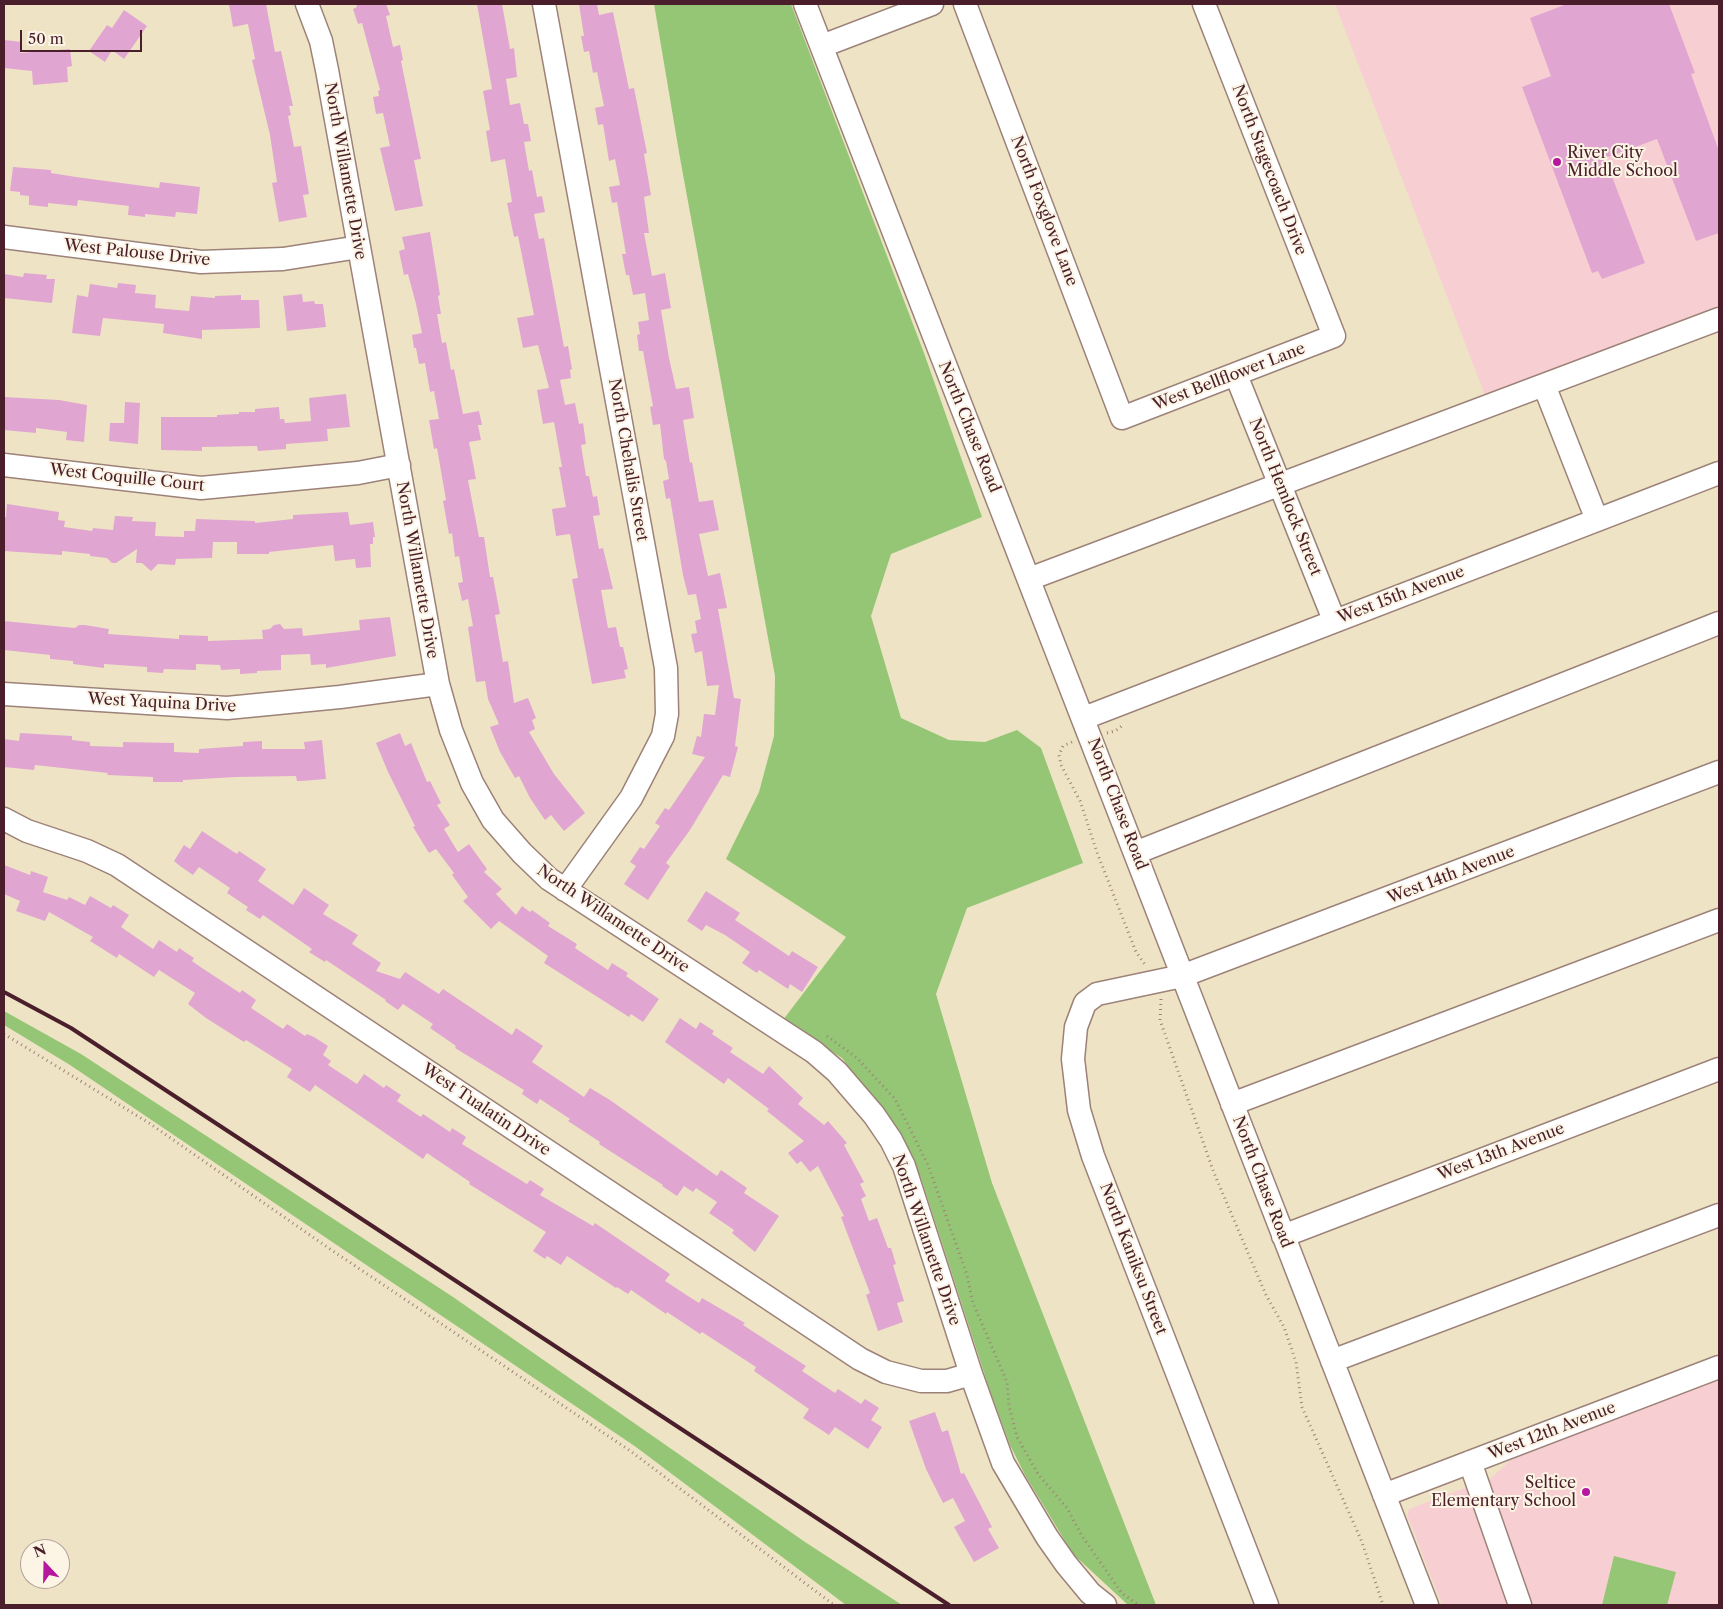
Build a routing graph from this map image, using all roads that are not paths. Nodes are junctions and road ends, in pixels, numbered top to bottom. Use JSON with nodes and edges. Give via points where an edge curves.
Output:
{"nodes":[{"id":1,"x":307,"y":4,"type":"edge"},
{"id":2,"x":544,"y":4,"type":"edge"},
{"id":3,"x":805,"y":4,"type":"edge"},
{"id":4,"x":932,"y":4,"type":"edge"},
{"id":5,"x":965,"y":4,"type":"edge"},
{"id":6,"x":1204,"y":4,"type":"edge"},
{"id":7,"x":822,"y":46,"type":"junction"},
{"id":8,"x":4,"y":237,"type":"edge"},
{"id":9,"x":359,"y":246,"type":"junction"},
{"id":10,"x":1719,"y":319,"type":"edge"},
{"id":11,"x":1334,"y":336,"type":"joint"},
{"id":12,"x":1236,"y":375,"type":"junction"},
{"id":13,"x":1544,"y":386,"type":"junction"},
{"id":14,"x":1122,"y":418,"type":"joint"},
{"id":15,"x":4,"y":465,"type":"edge"},
{"id":16,"x":399,"y":465,"type":"junction"},
{"id":17,"x":1719,"y":473,"type":"edge"},
{"id":18,"x":1280,"y":485,"type":"junction"},
{"id":19,"x":1596,"y":520,"type":"junction"},
{"id":20,"x":1029,"y":579,"type":"junction"},
{"id":21,"x":1334,"y":620,"type":"junction"},
{"id":22,"x":1719,"y":623,"type":"edge"},
{"id":23,"x":438,"y":684,"type":"junction"},
{"id":24,"x":4,"y":694,"type":"edge"},
{"id":25,"x":1084,"y":718,"type":"junction"},
{"id":26,"x":1719,"y":772,"type":"edge"},
{"id":27,"x":4,"y":819,"type":"edge"},
{"id":28,"x":1135,"y":853,"type":"junction"},
{"id":29,"x":565,"y":890,"type":"junction"},
{"id":30,"x":1719,"y":920,"type":"edge"},
{"id":31,"x":1182,"y":976,"type":"junction"},
{"id":32,"x":1719,"y":1069,"type":"edge"},
{"id":33,"x":1232,"y":1104,"type":"junction"},
{"id":34,"x":1719,"y":1215,"type":"edge"},
{"id":35,"x":1282,"y":1236,"type":"junction"},
{"id":36,"x":1332,"y":1361,"type":"junction"},
{"id":37,"x":1719,"y":1367,"type":"edge"},
{"id":38,"x":971,"y":1374,"type":"junction"},
{"id":39,"x":1470,"y":1462,"type":"junction"},
{"id":40,"x":1384,"y":1495,"type":"junction"},
{"id":41,"x":1105,"y":1605,"type":"edge"},
{"id":42,"x":1267,"y":1605,"type":"edge"},
{"id":43,"x":1427,"y":1605,"type":"edge"},
{"id":44,"x":1520,"y":1605,"type":"edge"}],
"edges":[{"from":1,"to":9,"type":"street","name":"North Willamette Drive","via":[[321,41]]},
{"from":2,"to":29,"type":"street","name":"North Chehalis Street","via":[[666,668],[667,714],[663,736],[650,765],[631,798]]},
{"from":3,"to":7,"type":"street","name":"North Chase Road"},
{"from":4,"to":7,"type":"street"},
{"from":5,"to":14,"type":"street","name":"North Foxglove Lane"},
{"from":6,"to":11,"type":"street","name":"North Stagecoach Drive"},
{"from":7,"to":20,"type":"street","name":"North Chase Road"},
{"from":8,"to":9,"type":"street","name":"West Palouse Drive","via":[[201,262],[283,259]]},
{"from":9,"to":16,"type":"street","name":"North Willamette Drive"},
{"from":10,"to":13,"type":"street"},
{"from":11,"to":12,"type":"street","name":"West Bellflower Lane"},
{"from":12,"to":14,"type":"street","name":"West Bellflower Lane"},
{"from":12,"to":18,"type":"street","name":"North Hemlock Street"},
{"from":13,"to":18,"type":"street"},
{"from":13,"to":19,"type":"street"},
{"from":15,"to":16,"type":"street","name":"West Coquille Court","via":[[201,488],[358,473]]},
{"from":16,"to":23,"type":"street","name":"North Willamette Drive"},
{"from":17,"to":19,"type":"street","name":"West 15th Avenue"},
{"from":18,"to":20,"type":"street"},
{"from":18,"to":21,"type":"street","name":"North Hemlock Street"},
{"from":19,"to":21,"type":"street","name":"West 15th Avenue"},
{"from":20,"to":25,"type":"street","name":"North Chase Road"},
{"from":21,"to":25,"type":"street","name":"West 15th Avenue"},
{"from":22,"to":28,"type":"street"},
{"from":23,"to":24,"type":"street","name":"West Yaquina Drive","via":[[227,708]]},
{"from":23,"to":29,"type":"street","name":"North Willamette Drive","via":[[450,730],[493,820],[522,853]]},
{"from":25,"to":28,"type":"street","name":"North Chase Road"},
{"from":26,"to":31,"type":"street","name":"West 14th Avenue"},
{"from":27,"to":38,"type":"street","name":"West Tualatin Drive","via":[[117,865],[860,1359],[886,1372],[920,1381],[946,1381]]},
{"from":28,"to":31,"type":"street","name":"North Chase Road"},
{"from":29,"to":38,"type":"street","name":"North Willamette Drive","via":[[814,1052],[855,1092],[891,1140],[904,1166]]},
{"from":30,"to":33,"type":"street"},
{"from":31,"to":33,"type":"street","name":"North Chase Road"},
{"from":31,"to":42,"type":"street","name":"North Kaniksu Street","via":[[1096,994],[1085,1003],[1076,1027],[1075,1089],[1093,1156]]},
{"from":32,"to":35,"type":"street","name":"West 13th Avenue"},
{"from":33,"to":35,"type":"street","name":"North Chase Road"},
{"from":34,"to":36,"type":"street"},
{"from":35,"to":36,"type":"street","name":"North Chase Road"},
{"from":36,"to":40,"type":"street","name":"North Chase Road"},
{"from":37,"to":39,"type":"street","name":"West 12th Avenue"},
{"from":38,"to":41,"type":"street","name":"North Willamette Drive","via":[[1003,1463],[1061,1557],[1090,1593]]},
{"from":39,"to":40,"type":"street","name":"West 12th Avenue"},
{"from":39,"to":44,"type":"street"},
{"from":40,"to":43,"type":"street","name":"North Chase Road"}]}
